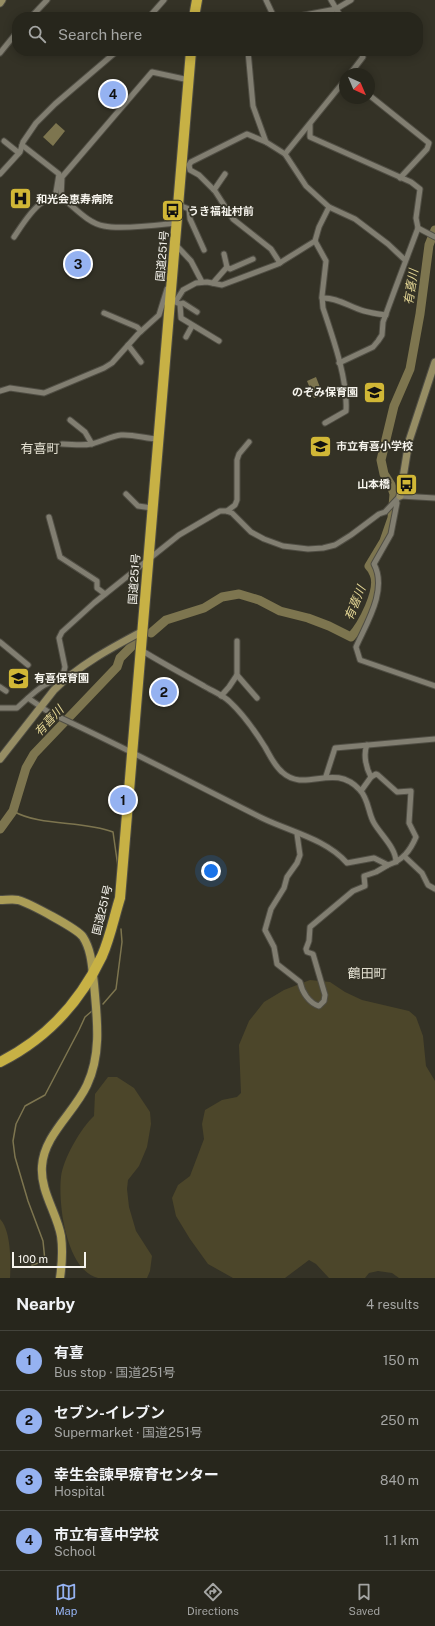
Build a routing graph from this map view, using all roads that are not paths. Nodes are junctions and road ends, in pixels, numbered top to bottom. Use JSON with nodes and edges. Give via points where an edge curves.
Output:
{"nodes":[{"id":1,"x":2,"y":0,"type":"edge"},
{"id":2,"x":47,"y":0,"type":"edge"},
{"id":3,"x":164,"y":0,"type":"edge"},
{"id":4,"x":197,"y":0,"type":"edge"},
{"id":5,"x":266,"y":0,"type":"edge"},
{"id":6,"x":331,"y":0,"type":"edge"},
{"id":7,"x":351,"y":0,"type":"edge"},
{"id":8,"x":0,"y":3,"type":"edge"},
{"id":9,"x":336,"y":9,"type":"junction"},
{"id":10,"x":36,"y":12,"type":"edge"},
{"id":11,"x":153,"y":12,"type":"edge"},
{"id":12,"x":195,"y":12,"type":"edge"},
{"id":13,"x":272,"y":12,"type":"edge"},
{"id":14,"x":320,"y":12,"type":"edge"},
{"id":15,"x":338,"y":12,"type":"edge"},
{"id":16,"x":12,"y":38,"type":"edge"},
{"id":17,"x":0,"y":53,"type":"edge"},
{"id":18,"x":111,"y":56,"type":"edge"},
{"id":19,"x":191,"y":56,"type":"edge"},
{"id":20,"x":248,"y":56,"type":"edge"},
{"id":21,"x":363,"y":56,"type":"edge"},
{"id":22,"x":354,"y":68,"type":"edge"},
{"id":23,"x":189,"y":80,"type":"junction"},
{"id":24,"x":339,"y":88,"type":"edge"},
{"id":25,"x":375,"y":101,"type":"edge"},
{"id":26,"x":310,"y":125,"type":"junction"},
{"id":27,"x":4,"y":141,"type":"dead end"},
{"id":28,"x":266,"y":142,"type":"junction"},
{"id":29,"x":22,"y":145,"type":"junction"},
{"id":30,"x":19,"y":153,"type":"junction"},
{"id":31,"x":284,"y":154,"type":"junction"},
{"id":32,"x":0,"y":174,"type":"edge"},
{"id":33,"x":224,"y":174,"type":"dead end"},
{"id":34,"x":400,"y":178,"type":"junction"},
{"id":35,"x":214,"y":190,"type":"junction"},
{"id":36,"x":58,"y":198,"type":"junction"},
{"id":37,"x":178,"y":205,"type":"junction"},
{"id":38,"x":329,"y":207,"type":"junction"},
{"id":39,"x":177,"y":224,"type":"junction"},
{"id":40,"x":418,"y":228,"type":"junction"},
{"id":41,"x":14,"y":237,"type":"dead end"},
{"id":42,"x":435,"y":237,"type":"edge"},
{"id":43,"x":315,"y":242,"type":"junction"},
{"id":44,"x":175,"y":244,"type":"junction"},
{"id":45,"x":204,"y":250,"type":"dead end"},
{"id":46,"x":224,"y":254,"type":"dead end"},
{"id":47,"x":253,"y":259,"type":"dead end"},
{"id":48,"x":405,"y":260,"type":"junction"},
{"id":49,"x":280,"y":263,"type":"junction"},
{"id":50,"x":227,"y":267,"type":"junction"},
{"id":51,"x":202,"y":282,"type":"junction"},
{"id":52,"x":213,"y":283,"type":"junction"},
{"id":53,"x":172,"y":287,"type":"junction"},
{"id":54,"x":322,"y":298,"type":"junction"},
{"id":55,"x":175,"y":302,"type":"junction"},
{"id":56,"x":197,"y":312,"type":"dead end"},
{"id":57,"x":104,"y":313,"type":"dead end"},
{"id":58,"x":386,"y":315,"type":"junction"},
{"id":59,"x":192,"y":326,"type":"junction"},
{"id":60,"x":141,"y":331,"type":"junction"},
{"id":61,"x":186,"y":337,"type":"dead end"},
{"id":62,"x":219,"y":341,"type":"dead end"},
{"id":63,"x":128,"y":345,"type":"junction"},
{"id":64,"x":141,"y":362,"type":"dead end"},
{"id":65,"x":435,"y":362,"type":"edge"},
{"id":66,"x":339,"y":363,"type":"junction"},
{"id":67,"x":0,"y":391,"type":"edge"},
{"id":68,"x":70,"y":420,"type":"dead end"},
{"id":69,"x":324,"y":423,"type":"dead end"},
{"id":70,"x":159,"y":439,"type":"junction"},
{"id":71,"x":249,"y":442,"type":"dead end"},
{"id":72,"x":62,"y":444,"type":"dead end"},
{"id":73,"x":92,"y":444,"type":"junction"},
{"id":74,"x":126,"y":494,"type":"dead end"},
{"id":75,"x":400,"y":496,"type":"junction"},
{"id":76,"x":435,"y":498,"type":"edge"},
{"id":77,"x":152,"y":508,"type":"junction"},
{"id":78,"x":227,"y":512,"type":"junction"},
{"id":79,"x":49,"y":517,"type":"dead end"},
{"id":80,"x":147,"y":560,"type":"junction"},
{"id":81,"x":105,"y":594,"type":"junction"},
{"id":82,"x":143,"y":631,"type":"junction"},
{"id":83,"x":237,"y":641,"type":"dead end"},
{"id":84,"x":0,"y":642,"type":"edge"},
{"id":85,"x":141,"y":650,"type":"junction"},
{"id":86,"x":28,"y":666,"type":"dead end"},
{"id":87,"x":237,"y":675,"type":"junction"},
{"id":88,"x":63,"y":679,"type":"junction"},
{"id":89,"x":435,"y":686,"type":"edge"},
{"id":90,"x":0,"y":688,"type":"edge"},
{"id":91,"x":6,"y":692,"type":"dead end"},
{"id":92,"x":221,"y":696,"type":"junction"},
{"id":93,"x":28,"y":698,"type":"junction"},
{"id":94,"x":257,"y":698,"type":"dead end"},
{"id":95,"x":0,"y":708,"type":"edge"},
{"id":96,"x":40,"y":708,"type":"junction"},
{"id":97,"x":435,"y":739,"type":"edge"},
{"id":98,"x":367,"y":745,"type":"junction"},
{"id":99,"x":133,"y":753,"type":"junction"},
{"id":100,"x":0,"y":759,"type":"edge"},
{"id":101,"x":326,"y":776,"type":"junction"},
{"id":102,"x":371,"y":777,"type":"junction"},
{"id":103,"x":361,"y":791,"type":"junction"},
{"id":104,"x":297,"y":834,"type":"junction"},
{"id":105,"x":404,"y":856,"type":"junction"},
{"id":106,"x":396,"y":862,"type":"junction"},
{"id":107,"x":388,"y":864,"type":"junction"},
{"id":108,"x":435,"y":889,"type":"edge"},
{"id":109,"x":0,"y":900,"type":"edge"},
{"id":110,"x":93,"y":973,"type":"junction"},
{"id":111,"x":0,"y":1062,"type":"edge"},
{"id":112,"x":60,"y":1278,"type":"edge"}],
"edges":[{"from":1,"to":8,"type":"street"},
{"from":2,"to":10,"type":"street"},
{"from":3,"to":11,"type":"street"},
{"from":4,"to":12,"type":"highway"},
{"from":5,"to":13,"type":"street"},
{"from":6,"to":9,"type":"street"},
{"from":7,"to":9,"type":"street"},
{"from":9,"to":14,"type":"street"},
{"from":9,"to":15,"type":"street"},
{"from":16,"to":17,"type":"street"},
{"from":18,"to":29,"type":"street","via":[[50,109],[36,123]]},
{"from":19,"to":23,"type":"highway","name":"国道251号"},
{"from":20,"to":28,"type":"street","via":[[253,106]]},
{"from":21,"to":22,"type":"street"},
{"from":23,"to":36,"type":"street","via":[[152,72],[62,177]]},
{"from":23,"to":37,"type":"highway","name":"国道251号"},
{"from":24,"to":26,"type":"street"},
{"from":25,"to":34,"type":"street","via":[[429,143]]},
{"from":26,"to":31,"type":"street"},
{"from":26,"to":34,"type":"street","via":[[310,137]]},
{"from":27,"to":30,"type":"street"},
{"from":28,"to":31,"type":"street"},
{"from":28,"to":35,"type":"street","via":[[247,134],[191,162],[190,170]]},
{"from":29,"to":30,"type":"street"},
{"from":29,"to":36,"type":"street","via":[[59,174]]},
{"from":30,"to":32,"type":"street"},
{"from":31,"to":38,"type":"street","via":[[306,186]]},
{"from":33,"to":35,"type":"street"},
{"from":34,"to":40,"type":"street","via":[[420,189],[416,218]]},
{"from":35,"to":49,"type":"street","via":[[233,219],[271,249]]},
{"from":36,"to":39,"type":"street","via":[[72,205],[80,215],[103,226]]},
{"from":36,"to":41,"type":"street","via":[[44,201],[35,208]]},
{"from":37,"to":39,"type":"highway","name":"国道251号"},
{"from":37,"to":45,"type":"street","via":[[189,209],[190,218]]},
{"from":38,"to":43,"type":"street"},
{"from":38,"to":48,"type":"street","via":[[355,219]]},
{"from":39,"to":44,"type":"highway","name":"国道251号"},
{"from":40,"to":42,"type":"street"},
{"from":40,"to":48,"type":"street"},
{"from":43,"to":49,"type":"street"},
{"from":43,"to":54,"type":"street","via":[[326,261]]},
{"from":44,"to":51,"type":"street","via":[[191,261]]},
{"from":44,"to":53,"type":"highway","name":"国道251号"},
{"from":46,"to":50,"type":"street"},
{"from":47,"to":50,"type":"street","via":[[230,270]]},
{"from":48,"to":58,"type":"street"},
{"from":49,"to":52,"type":"street","via":[[222,285]]},
{"from":50,"to":52,"type":"street"},
{"from":51,"to":52,"type":"street"},
{"from":51,"to":55,"type":"street","via":[[183,290]]},
{"from":53,"to":55,"type":"highway","name":"国道251号"},
{"from":53,"to":60,"type":"street","via":[[167,288],[159,315]]},
{"from":54,"to":58,"type":"street","via":[[331,298],[364,311]]},
{"from":54,"to":66,"type":"street"},
{"from":55,"to":56,"type":"street","via":[[184,303]]},
{"from":55,"to":59,"type":"street","via":[[181,318]]},
{"from":55,"to":70,"type":"highway","name":"国道251号"},
{"from":57,"to":60,"type":"street"},
{"from":58,"to":66,"type":"street","via":[[382,335],[373,347]]},
{"from":59,"to":61,"type":"street"},
{"from":59,"to":62,"type":"street"},
{"from":60,"to":63,"type":"street"},
{"from":63,"to":64,"type":"street"},
{"from":63,"to":67,"type":"street","via":[[112,363],[44,393],[10,388]]},
{"from":65,"to":75,"type":"street","via":[[409,441]]},
{"from":66,"to":69,"type":"street","via":[[345,382],[346,410]]},
{"from":68,"to":73,"type":"street","via":[[85,432]]},
{"from":70,"to":73,"type":"street","via":[[148,439],[140,435],[120,435]]},
{"from":70,"to":77,"type":"highway","name":"国道251号"},
{"from":71,"to":78,"type":"street","via":[[237,460],[237,500]]},
{"from":72,"to":73,"type":"street"},
{"from":74,"to":77,"type":"street","via":[[138,506]]},
{"from":75,"to":76,"type":"street"},
{"from":75,"to":78,"type":"street","via":[[385,512],[335,545],[308,549],[283,546],[264,539],[251,532],[232,513]]},
{"from":75,"to":89,"type":"street","via":[[395,507],[391,534],[374,564],[378,572],[378,590],[356,653],[360,660]]},
{"from":77,"to":80,"type":"highway","name":"国道251号"},
{"from":78,"to":80,"type":"street","via":[[214,514],[179,535]]},
{"from":79,"to":81,"type":"street","via":[[60,557],[97,581],[97,588]]},
{"from":80,"to":81,"type":"street"},
{"from":80,"to":82,"type":"highway","name":"国道251号"},
{"from":81,"to":88,"type":"street","via":[[76,618],[59,638],[65,667]]},
{"from":82,"to":85,"type":"highway","name":"国道251号"},
{"from":82,"to":88,"type":"street"},
{"from":83,"to":87,"type":"street"},
{"from":84,"to":86,"type":"street"},
{"from":85,"to":92,"type":"street"},
{"from":85,"to":99,"type":"highway","name":"国道251号"},
{"from":87,"to":92,"type":"street"},
{"from":87,"to":94,"type":"street"},
{"from":88,"to":93,"type":"street","via":[[48,683]]},
{"from":88,"to":96,"type":"street"},
{"from":90,"to":91,"type":"street"},
{"from":92,"to":101,"type":"street","via":[[246,720],[282,773],[298,780],[315,780]]},
{"from":93,"to":95,"type":"street","via":[[17,708]]},
{"from":93,"to":96,"type":"street"},
{"from":96,"to":99,"type":"street"},
{"from":96,"to":100,"type":"street"},
{"from":97,"to":98,"type":"street"},
{"from":98,"to":101,"type":"street","via":[[335,748]]},
{"from":98,"to":102,"type":"street","via":[[367,770]]},
{"from":99,"to":104,"type":"street"},
{"from":99,"to":110,"type":"highway","name":"国道251号","via":[[120,898],[102,955]]},
{"from":101,"to":103,"type":"street","via":[[346,779]]},
{"from":102,"to":103,"type":"street"},
{"from":102,"to":105,"type":"street","via":[[378,775],[397,792],[411,791],[409,823],[416,837]]},
{"from":103,"to":106,"type":"street","via":[[371,818],[394,852]]},
{"from":104,"to":107,"type":"street","via":[[326,845],[347,862],[374,858]]},
{"from":104,"to":107,"type":"street","via":[[300,854],[297,864],[287,877],[284,888],[271,909],[265,930],[274,947],[277,964],[300,982],[301,990],[319,1006],[325,995],[313,954],[306,949],[310,927],[353,891],[365,886],[364,876]]},
{"from":105,"to":106,"type":"street"},
{"from":105,"to":108,"type":"street","via":[[422,873],[428,885]]},
{"from":106,"to":107,"type":"street"},
{"from":109,"to":110,"type":"main road","via":[[17,900],[29,904],[77,931],[83,936],[90,953]]},
{"from":110,"to":111,"type":"highway","name":"国道251号","via":[[74,1003],[52,1026],[21,1052]]},
{"from":110,"to":112,"type":"main road","via":[[98,1033],[94,1063],[87,1085],[55,1131],[44,1152],[42,1166],[44,1187],[61,1235]]}]}
